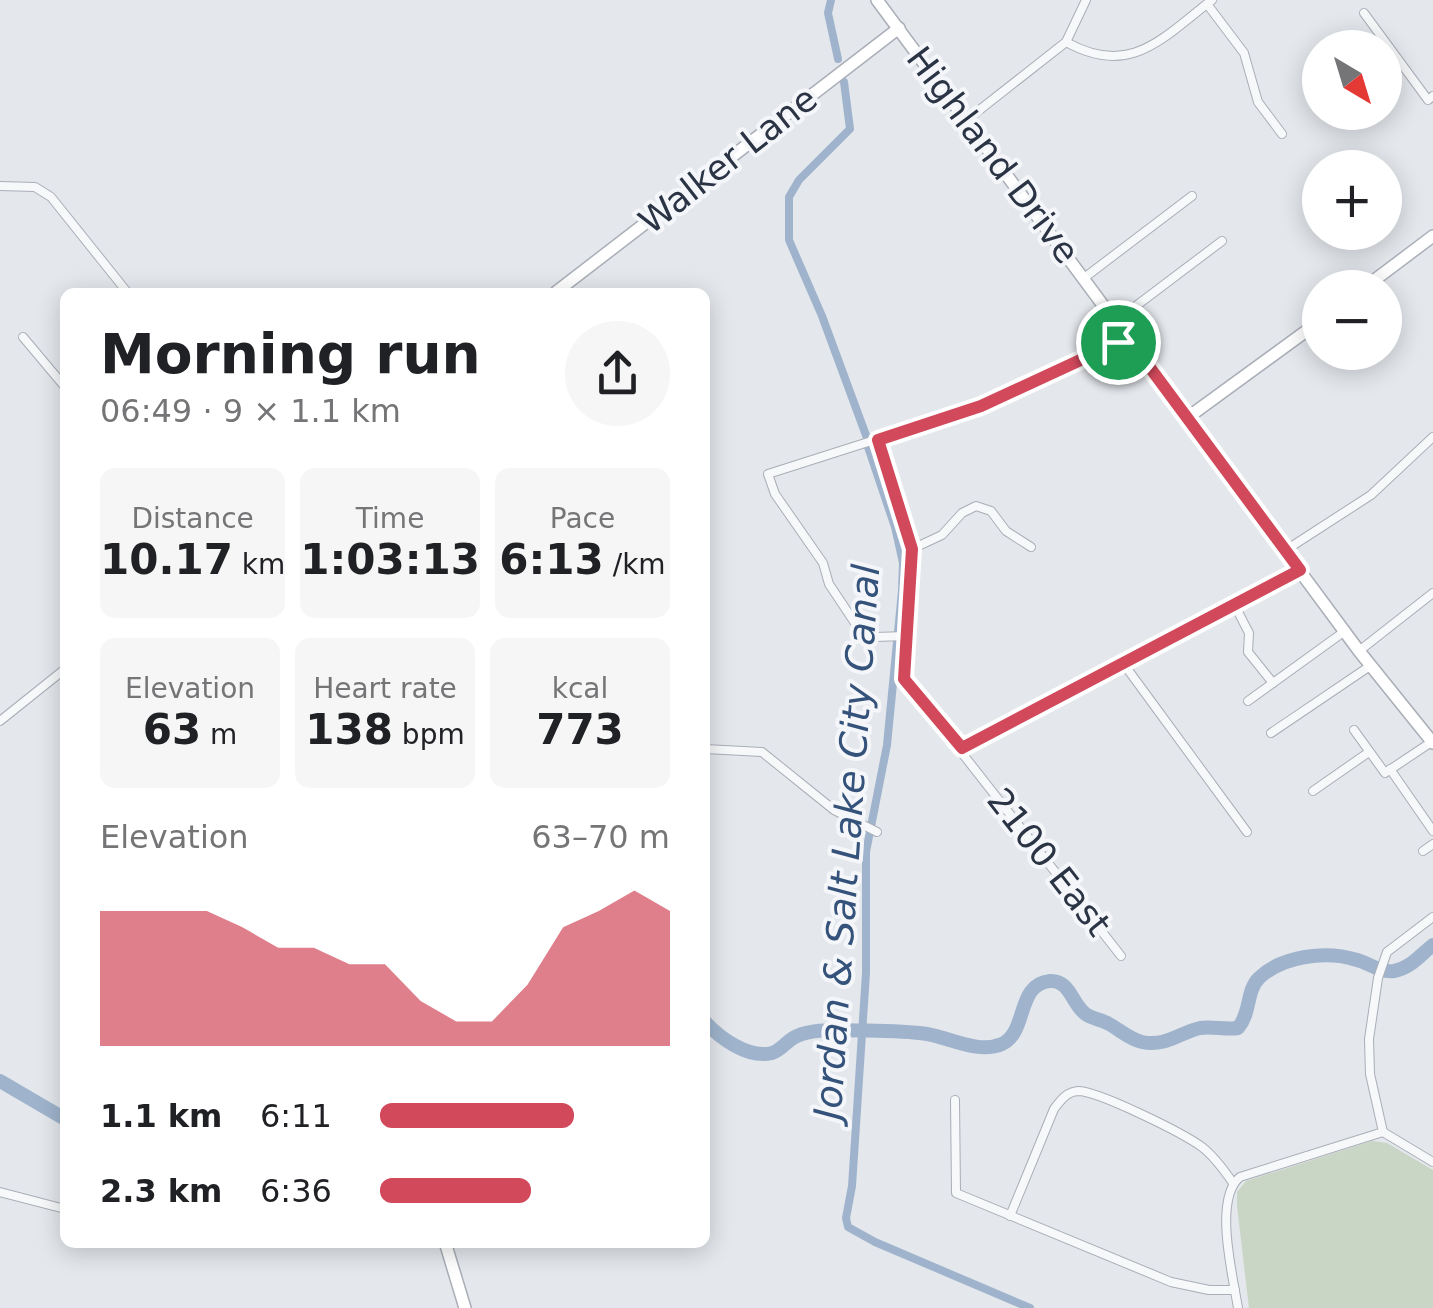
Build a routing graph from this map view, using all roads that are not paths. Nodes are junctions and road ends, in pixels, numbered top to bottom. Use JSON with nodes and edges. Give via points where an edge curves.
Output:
{"nodes":[{"id":1,"x":877,"y":0,"type":"edge"},
{"id":2,"x":1086,"y":0,"type":"edge"},
{"id":3,"x":1210,"y":2,"type":"edge"},
{"id":4,"x":1364,"y":13,"type":"dead end"},
{"id":5,"x":899,"y":28,"type":"junction"},
{"id":6,"x":1066,"y":42,"type":"junction"},
{"id":7,"x":1433,"y":96,"type":"edge"},
{"id":8,"x":968,"y":119,"type":"junction"},
{"id":9,"x":1282,"y":134,"type":"dead end"},
{"id":10,"x":0,"y":186,"type":"edge"},
{"id":11,"x":1192,"y":196,"type":"dead end"},
{"id":12,"x":1433,"y":236,"type":"edge"},
{"id":13,"x":1222,"y":242,"type":"dead end"},
{"id":14,"x":1388,"y":270,"type":"edge"},
{"id":15,"x":1084,"y":278,"type":"junction"},
{"id":16,"x":124,"y":288,"type":"edge"},
{"id":17,"x":561,"y":288,"type":"edge"},
{"id":18,"x":1116,"y":321,"type":"junction"},
{"id":19,"x":1302,"y":333,"type":"edge"},
{"id":20,"x":22,"y":336,"type":"dead end"},
{"id":21,"x":1128,"y":338,"type":"junction"},
{"id":22,"x":60,"y":381,"type":"edge"},
{"id":23,"x":1187,"y":418,"type":"junction"},
{"id":24,"x":1433,"y":437,"type":"edge"},
{"id":25,"x":870,"y":442,"type":"junction"},
{"id":26,"x":1031,"y":547,"type":"dead end"},
{"id":27,"x":912,"y":549,"type":"junction"},
{"id":28,"x":1286,"y":550,"type":"junction"},
{"id":29,"x":1300,"y":570,"type":"junction"},
{"id":30,"x":1433,"y":593,"type":"edge"},
{"id":31,"x":1234,"y":604,"type":"junction"},
{"id":32,"x":1345,"y":631,"type":"junction"},
{"id":33,"x":900,"y":636,"type":"junction"},
{"id":34,"x":1358,"y":651,"type":"junction"},
{"id":35,"x":1123,"y":663,"type":"junction"},
{"id":36,"x":1370,"y":666,"type":"junction"},
{"id":37,"x":60,"y":673,"type":"edge"},
{"id":38,"x":1273,"y":683,"type":"junction"},
{"id":39,"x":1248,"y":702,"type":"dead end"},
{"id":40,"x":0,"y":722,"type":"edge"},
{"id":41,"x":1354,"y":730,"type":"dead end"},
{"id":42,"x":1271,"y":733,"type":"dead end"},
{"id":43,"x":1433,"y":742,"type":"edge"},
{"id":44,"x":962,"y":748,"type":"junction"},
{"id":45,"x":710,"y":750,"type":"edge"},
{"id":46,"x":1370,"y":752,"type":"junction"},
{"id":47,"x":1390,"y":769,"type":"junction"},
{"id":48,"x":1313,"y":791,"type":"dead end"},
{"id":49,"x":1433,"y":830,"type":"edge"},
{"id":50,"x":877,"y":832,"type":"dead end"},
{"id":51,"x":1247,"y":832,"type":"dead end"},
{"id":52,"x":1433,"y":844,"type":"edge"},
{"id":53,"x":1423,"y":851,"type":"dead end"},
{"id":54,"x":1433,"y":918,"type":"edge"},
{"id":55,"x":1121,"y":956,"type":"dead end"},
{"id":56,"x":955,"y":1100,"type":"dead end"},
{"id":57,"x":1383,"y":1132,"type":"junction"},
{"id":58,"x":1433,"y":1162,"type":"edge"},
{"id":59,"x":1233,"y":1182,"type":"junction"},
{"id":60,"x":0,"y":1192,"type":"edge"},
{"id":61,"x":60,"y":1207,"type":"edge"},
{"id":62,"x":1010,"y":1216,"type":"junction"},
{"id":63,"x":447,"y":1248,"type":"edge"},
{"id":64,"x":1235,"y":1290,"type":"junction"},
{"id":65,"x":465,"y":1308,"type":"edge"},
{"id":66,"x":1238,"y":1308,"type":"edge"}],
"edges":[{"from":1,"to":5,"type":"main road","name":"Highland Drive"},
{"from":2,"to":6,"type":"street"},
{"from":3,"to":6,"type":"street","via":[[1127,57],[1097,56]]},
{"from":3,"to":9,"type":"street","via":[[1244,53],[1258,102]]},
{"from":4,"to":7,"type":"street","via":[[1428,100]]},
{"from":5,"to":8,"type":"main road","name":"Highland Drive"},
{"from":5,"to":17,"type":"main road","name":"Walker Lane"},
{"from":6,"to":8,"type":"street"},
{"from":8,"to":15,"type":"main road","name":"Highland Drive"},
{"from":10,"to":16,"type":"street","via":[[36,187],[51,197]]},
{"from":11,"to":15,"type":"street"},
{"from":12,"to":14,"type":"main road"},
{"from":13,"to":18,"type":"street"},
{"from":15,"to":18,"type":"main road","name":"Highland Drive"},
{"from":18,"to":21,"type":"main road","name":"Highland Drive"},
{"from":19,"to":23,"type":"main road"},
{"from":20,"to":22,"type":"street"},
{"from":21,"to":23,"type":"main road","name":"Highland Drive"},
{"from":21,"to":25,"type":"street","via":[[981,406]]},
{"from":23,"to":28,"type":"main road","name":"Highland Drive"},
{"from":24,"to":28,"type":"street","via":[[1371,495]]},
{"from":25,"to":27,"type":"street","name":"2100 East"},
{"from":25,"to":33,"type":"street","via":[[768,474],[857,626],[875,638]]},
{"from":26,"to":27,"type":"street","via":[[976,506],[942,536]]},
{"from":27,"to":33,"type":"street","name":"2100 East"},
{"from":28,"to":29,"type":"main road","name":"Highland Drive"},
{"from":29,"to":31,"type":"street"},
{"from":29,"to":32,"type":"main road","name":"Highland Drive"},
{"from":30,"to":34,"type":"street"},
{"from":31,"to":35,"type":"street"},
{"from":31,"to":38,"type":"street","via":[[1250,636],[1248,652]]},
{"from":32,"to":34,"type":"main road","name":"Highland Drive"},
{"from":32,"to":38,"type":"street"},
{"from":33,"to":44,"type":"street","name":"2100 East","via":[[904,679]]},
{"from":34,"to":36,"type":"main road","name":"Highland Drive"},
{"from":35,"to":44,"type":"street"},
{"from":35,"to":51,"type":"street"},
{"from":36,"to":42,"type":"street"},
{"from":36,"to":43,"type":"main road","name":"Highland Drive"},
{"from":37,"to":40,"type":"street"},
{"from":38,"to":39,"type":"street"},
{"from":41,"to":46,"type":"street"},
{"from":43,"to":47,"type":"street"},
{"from":44,"to":55,"type":"street","name":"2100 East"},
{"from":45,"to":50,"type":"street","via":[[762,752],[834,810]]},
{"from":46,"to":47,"type":"street","via":[[1384,773]]},
{"from":46,"to":48,"type":"street"},
{"from":47,"to":49,"type":"street"},
{"from":52,"to":53,"type":"street"},
{"from":54,"to":57,"type":"street","via":[[1387,952],[1378,978],[1370,1057]]},
{"from":56,"to":62,"type":"street","via":[[956,1192]]},
{"from":57,"to":58,"type":"street"},
{"from":57,"to":59,"type":"street"},
{"from":59,"to":62,"type":"street","via":[[1210,1154],[1180,1134],[1075,1092],[1054,1109]]},
{"from":59,"to":64,"type":"street","via":[[1227,1232]]},
{"from":60,"to":61,"type":"street"},
{"from":62,"to":64,"type":"street","via":[[1172,1282]]},
{"from":63,"to":65,"type":"main road"},
{"from":64,"to":66,"type":"street"}]}
